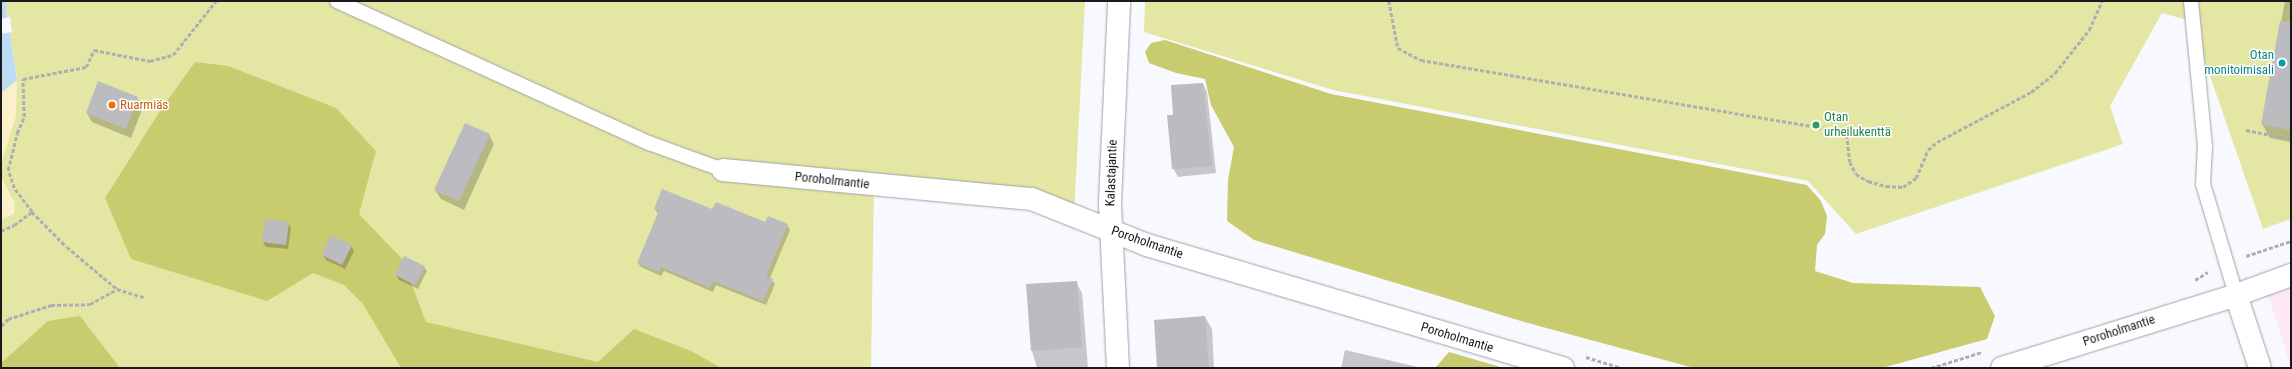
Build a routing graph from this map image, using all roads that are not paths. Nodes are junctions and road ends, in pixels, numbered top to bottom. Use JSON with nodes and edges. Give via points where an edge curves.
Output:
{"nodes":[{"id":1,"x":338,"y":1,"type":"edge"},
{"id":2,"x":1120,"y":1,"type":"edge"},
{"id":3,"x":2191,"y":1,"type":"edge"},
{"id":4,"x":722,"y":170,"type":"joint"},
{"id":5,"x":1110,"y":230,"type":"junction"},
{"id":6,"x":2291,"y":275,"type":"edge"},
{"id":7,"x":2236,"y":295,"type":"junction"},
{"id":8,"x":1118,"y":368,"type":"edge"},
{"id":9,"x":1563,"y":368,"type":"edge"},
{"id":10,"x":2002,"y":368,"type":"edge"},
{"id":11,"x":2260,"y":368,"type":"edge"}],
"edges":[{"from":1,"to":4,"type":"lane","via":[[648,143]]},
{"from":2,"to":5,"type":"street","name":"Kalastajantie"},
{"from":3,"to":7,"type":"lane","via":[[2205,146],[2203,184]]},
{"from":4,"to":5,"type":"street","name":"Poroholmantie","via":[[1032,199]]},
{"from":5,"to":8,"type":"street","name":"Kalastajantie"},
{"from":5,"to":9,"type":"street","name":"Poroholmantie","via":[[1147,245]]},
{"from":6,"to":7,"type":"street","name":"Poroholmantie"},
{"from":7,"to":10,"type":"street","name":"Poroholmantie"},
{"from":7,"to":11,"type":"street"}]}
